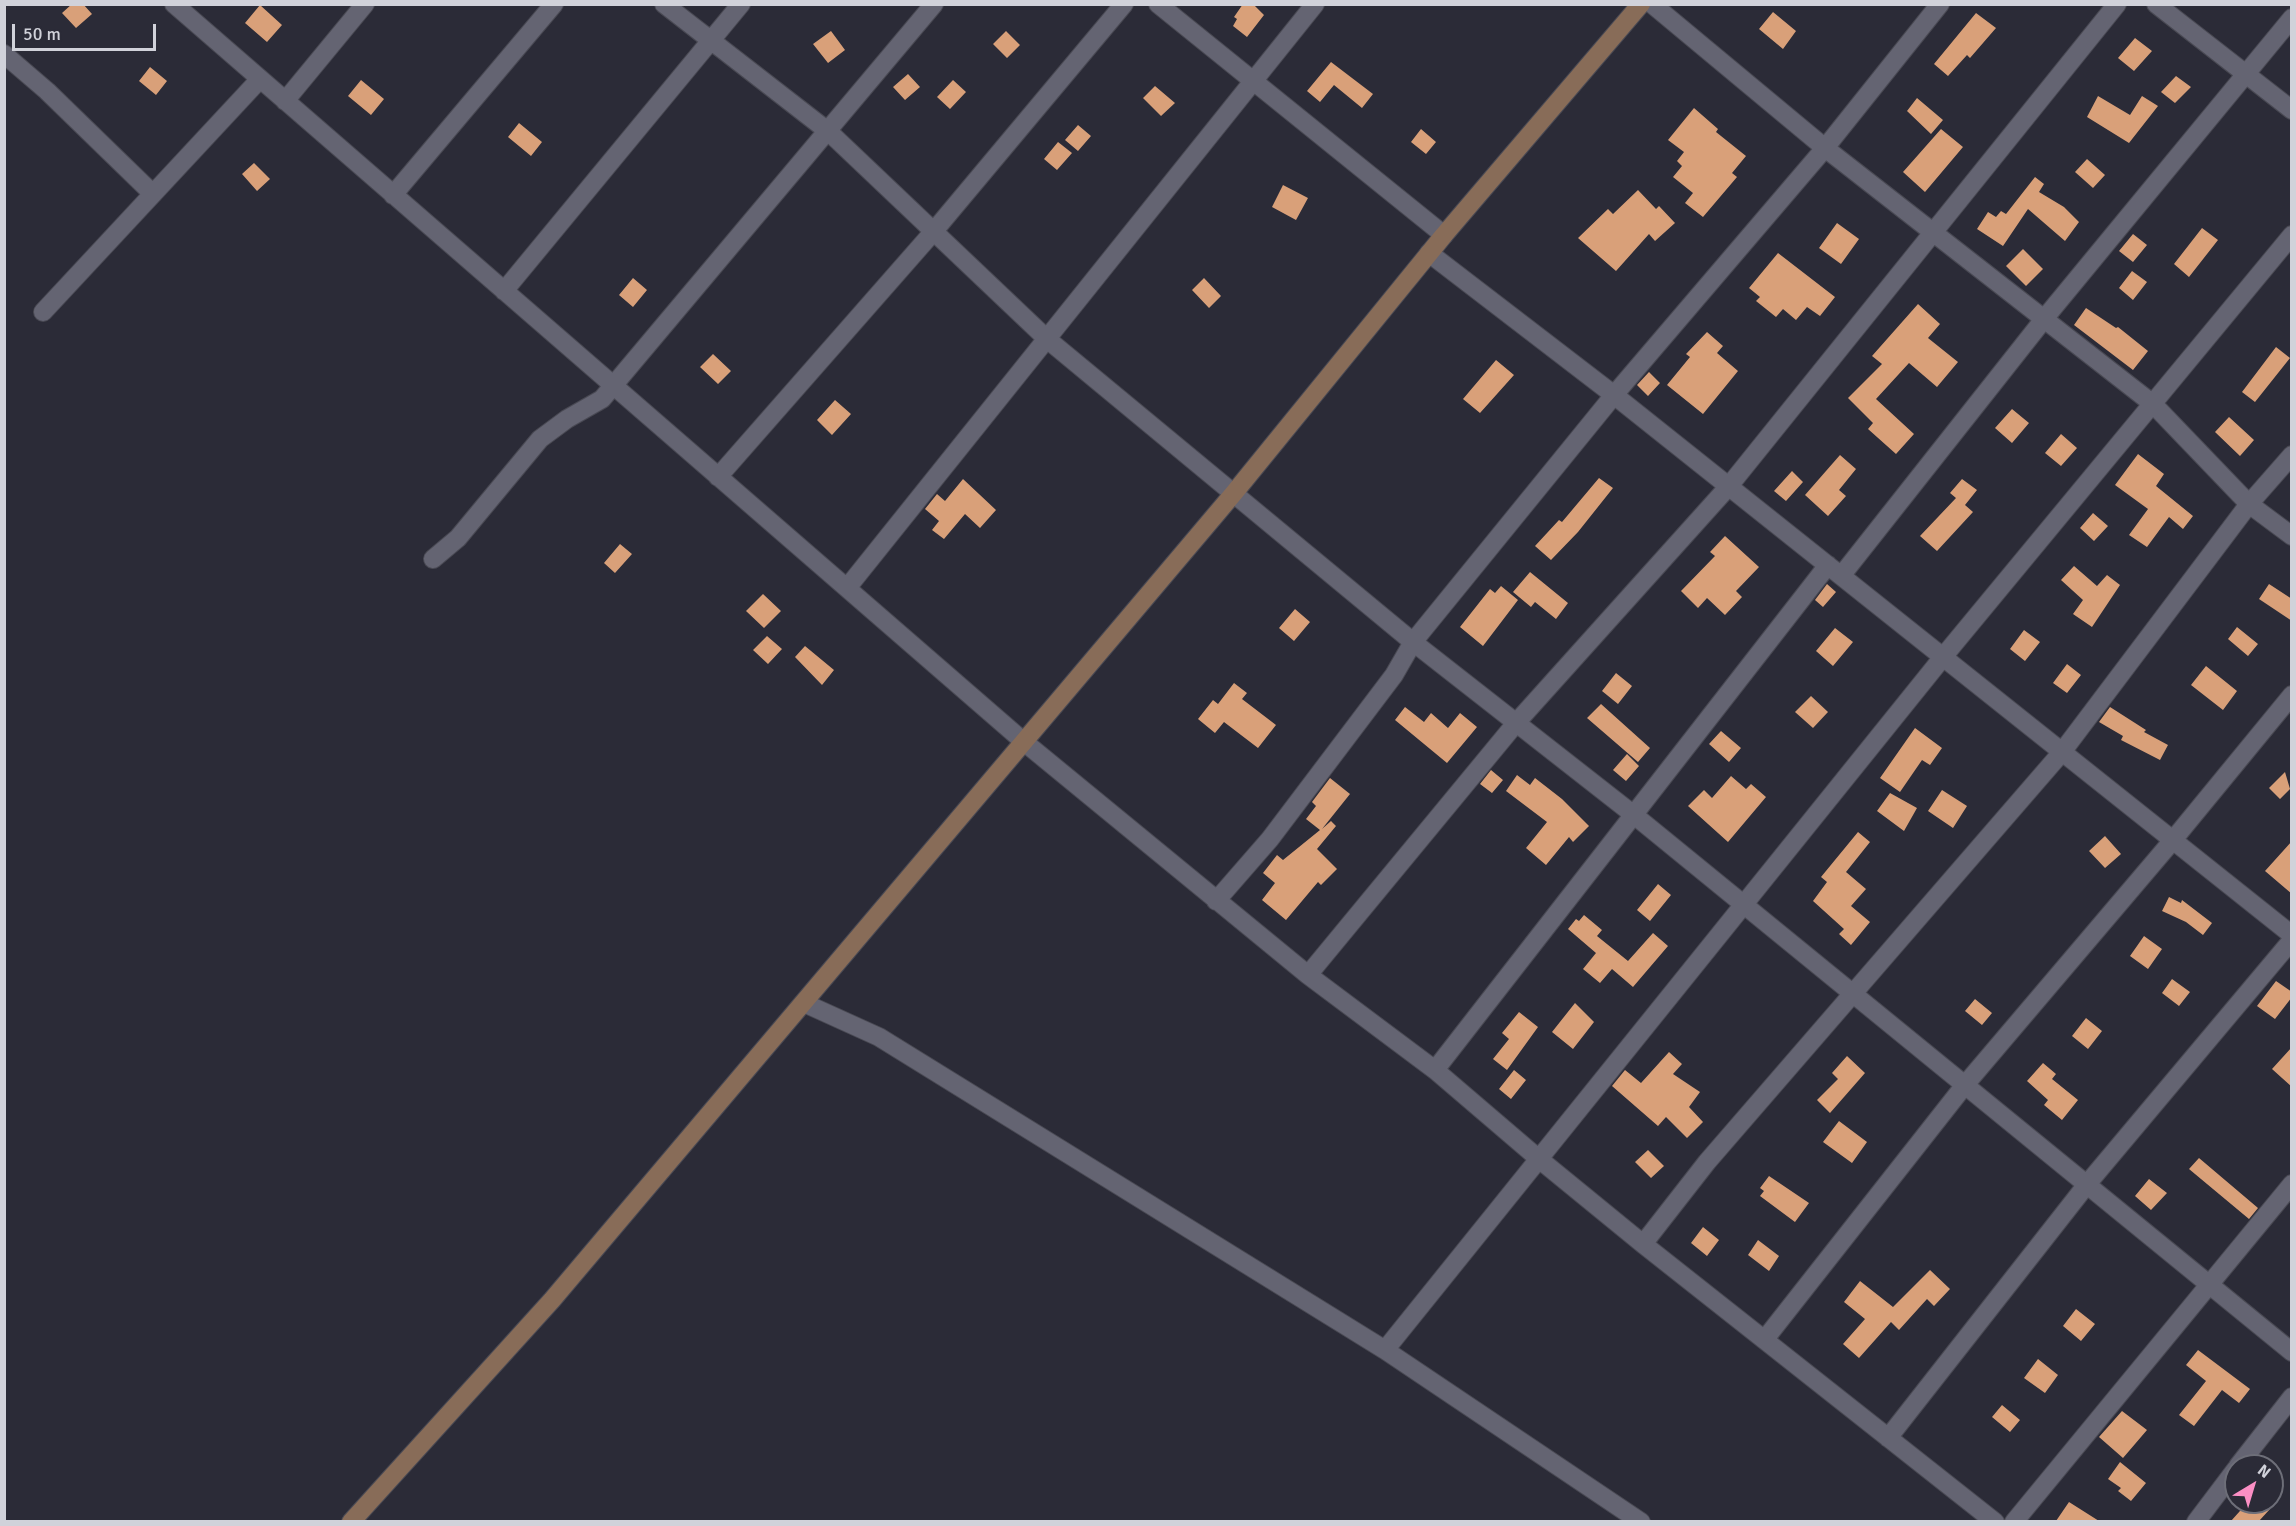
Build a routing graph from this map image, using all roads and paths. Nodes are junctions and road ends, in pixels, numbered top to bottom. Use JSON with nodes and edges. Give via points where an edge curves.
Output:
{"nodes":[{"id":1,"x":174,"y":4,"type":"edge"},
{"id":2,"x":365,"y":4,"type":"edge"},
{"id":3,"x":554,"y":4,"type":"edge"},
{"id":4,"x":664,"y":4,"type":"edge"},
{"id":5,"x":741,"y":4,"type":"edge"},
{"id":6,"x":934,"y":4,"type":"edge"},
{"id":7,"x":1124,"y":4,"type":"edge"},
{"id":8,"x":1158,"y":4,"type":"edge"},
{"id":9,"x":1315,"y":4,"type":"edge"},
{"id":10,"x":1641,"y":4,"type":"edge"},
{"id":11,"x":1652,"y":4,"type":"edge"},
{"id":12,"x":1940,"y":4,"type":"edge"},
{"id":13,"x":2118,"y":4,"type":"edge"},
{"id":14,"x":2156,"y":4,"type":"edge"},
{"id":15,"x":2292,"y":18,"type":"edge"},
{"id":16,"x":710,"y":42,"type":"junction"},
{"id":17,"x":4,"y":54,"type":"edge"},
{"id":18,"x":2244,"y":74,"type":"junction"},
{"id":19,"x":260,"y":79,"type":"junction"},
{"id":20,"x":1253,"y":82,"type":"junction"},
{"id":21,"x":285,"y":101,"type":"junction"},
{"id":22,"x":2292,"y":110,"type":"edge"},
{"id":23,"x":829,"y":132,"type":"junction"},
{"id":24,"x":1825,"y":148,"type":"junction"},
{"id":25,"x":153,"y":194,"type":"junction"},
{"id":26,"x":393,"y":195,"type":"junction"},
{"id":27,"x":934,"y":231,"type":"junction"},
{"id":28,"x":1933,"y":232,"type":"junction"},
{"id":29,"x":1444,"y":235,"type":"junction"},
{"id":30,"x":2292,"y":235,"type":"edge"},
{"id":31,"x":1429,"y":253,"type":"junction"},
{"id":32,"x":504,"y":291,"type":"junction"},
{"id":33,"x":43,"y":312,"type":"dead end"},
{"id":34,"x":2044,"y":319,"type":"junction"},
{"id":35,"x":1047,"y":339,"type":"junction"},
{"id":36,"x":612,"y":385,"type":"junction"},
{"id":37,"x":1614,"y":395,"type":"junction"},
{"id":38,"x":2153,"y":404,"type":"junction"},
{"id":39,"x":2292,"y":455,"type":"edge"},
{"id":40,"x":718,"y":477,"type":"junction"},
{"id":41,"x":1730,"y":486,"type":"junction"},
{"id":42,"x":1234,"y":493,"type":"junction"},
{"id":43,"x":2249,"y":504,"type":"junction"},
{"id":44,"x":2292,"y":536,"type":"edge"},
{"id":45,"x":433,"y":559,"type":"dead end"},
{"id":46,"x":1835,"y":570,"type":"junction"},
{"id":47,"x":847,"y":588,"type":"junction"},
{"id":48,"x":1413,"y":642,"type":"junction"},
{"id":49,"x":1943,"y":657,"type":"junction"},
{"id":50,"x":2292,"y":695,"type":"edge"},
{"id":51,"x":1516,"y":723,"type":"junction"},
{"id":52,"x":1023,"y":741,"type":"junction"},
{"id":53,"x":2062,"y":752,"type":"junction"},
{"id":54,"x":1634,"y":815,"type":"junction"},
{"id":55,"x":2173,"y":840,"type":"junction"},
{"id":56,"x":1216,"y":901,"type":"junction"},
{"id":57,"x":1743,"y":904,"type":"junction"},
{"id":58,"x":2292,"y":935,"type":"edge"},
{"id":59,"x":2292,"y":940,"type":"edge"},
{"id":60,"x":1308,"y":975,"type":"junction"},
{"id":61,"x":1855,"y":994,"type":"junction"},
{"id":62,"x":804,"y":1003,"type":"junction"},
{"id":63,"x":1435,"y":1070,"type":"junction"},
{"id":64,"x":1964,"y":1086,"type":"junction"},
{"id":65,"x":1539,"y":1159,"type":"junction"},
{"id":66,"x":2088,"y":1184,"type":"junction"},
{"id":67,"x":2292,"y":1184,"type":"edge"},
{"id":68,"x":1643,"y":1244,"type":"junction"},
{"id":69,"x":2209,"y":1286,"type":"junction"},
{"id":70,"x":1765,"y":1339,"type":"junction"},
{"id":71,"x":1385,"y":1350,"type":"junction"},
{"id":72,"x":2292,"y":1352,"type":"edge"},
{"id":73,"x":2292,"y":1397,"type":"edge"},
{"id":74,"x":1888,"y":1438,"type":"junction"},
{"id":75,"x":2248,"y":1454,"type":"edge"},
{"id":76,"x":2224,"y":1485,"type":"edge"},
{"id":77,"x":351,"y":1521,"type":"edge"},
{"id":78,"x":1641,"y":1521,"type":"edge"},
{"id":79,"x":1995,"y":1521,"type":"edge"},
{"id":80,"x":2014,"y":1521,"type":"edge"},
{"id":81,"x":2196,"y":1521,"type":"edge"}],
"edges":[{"from":1,"to":19,"type":"street"},
{"from":2,"to":21,"type":"street"},
{"from":3,"to":26,"type":"street"},
{"from":4,"to":16,"type":"street"},
{"from":5,"to":16,"type":"street"},
{"from":6,"to":23,"type":"street"},
{"from":7,"to":27,"type":"street"},
{"from":8,"to":20,"type":"street"},
{"from":9,"to":20,"type":"street"},
{"from":10,"to":29,"type":"street"},
{"from":11,"to":24,"type":"street"},
{"from":12,"to":24,"type":"street"},
{"from":13,"to":28,"type":"street"},
{"from":14,"to":18,"type":"street"},
{"from":15,"to":18,"type":"street"},
{"from":16,"to":23,"type":"street"},
{"from":16,"to":32,"type":"street"},
{"from":17,"to":25,"type":"street"},
{"from":18,"to":22,"type":"street"},
{"from":18,"to":34,"type":"street"},
{"from":19,"to":21,"type":"street"},
{"from":19,"to":25,"type":"street"},
{"from":20,"to":29,"type":"street"},
{"from":20,"to":35,"type":"street"},
{"from":21,"to":26,"type":"street"},
{"from":23,"to":27,"type":"street"},
{"from":23,"to":36,"type":"street"},
{"from":24,"to":28,"type":"street"},
{"from":24,"to":37,"type":"street"},
{"from":25,"to":33,"type":"street"},
{"from":26,"to":32,"type":"street"},
{"from":27,"to":35,"type":"street"},
{"from":27,"to":40,"type":"street"},
{"from":28,"to":34,"type":"street"},
{"from":28,"to":41,"type":"street"},
{"from":29,"to":31,"type":"street"},
{"from":30,"to":38,"type":"street"},
{"from":31,"to":37,"type":"street"},
{"from":31,"to":42,"type":"street"},
{"from":32,"to":36,"type":"street"},
{"from":34,"to":38,"type":"street"},
{"from":34,"to":46,"type":"street"},
{"from":35,"to":42,"type":"street"},
{"from":35,"to":47,"type":"street"},
{"from":36,"to":40,"type":"street"},
{"from":36,"to":45,"type":"street","via":[[602,399],[540,439],[458,538]]},
{"from":37,"to":41,"type":"street"},
{"from":37,"to":48,"type":"street"},
{"from":38,"to":43,"type":"street"},
{"from":38,"to":49,"type":"street"},
{"from":39,"to":43,"type":"street"},
{"from":40,"to":47,"type":"street"},
{"from":41,"to":46,"type":"street"},
{"from":41,"to":51,"type":"street"},
{"from":42,"to":48,"type":"street"},
{"from":42,"to":52,"type":"street"},
{"from":43,"to":44,"type":"street"},
{"from":43,"to":53,"type":"street"},
{"from":46,"to":49,"type":"street"},
{"from":46,"to":54,"type":"street"},
{"from":47,"to":52,"type":"street"},
{"from":48,"to":51,"type":"street"},
{"from":48,"to":56,"type":"street","via":[[1394,675],[1270,839]]},
{"from":49,"to":53,"type":"street"},
{"from":49,"to":57,"type":"street"},
{"from":50,"to":55,"type":"street"},
{"from":51,"to":54,"type":"street"},
{"from":51,"to":60,"type":"street"},
{"from":52,"to":56,"type":"street"},
{"from":52,"to":62,"type":"street"},
{"from":53,"to":55,"type":"street"},
{"from":53,"to":61,"type":"street"},
{"from":54,"to":57,"type":"street"},
{"from":54,"to":63,"type":"street"},
{"from":55,"to":58,"type":"street"},
{"from":55,"to":64,"type":"street"},
{"from":56,"to":60,"type":"street"},
{"from":57,"to":61,"type":"street"},
{"from":57,"to":65,"type":"street"},
{"from":59,"to":66,"type":"street"},
{"from":60,"to":63,"type":"street"},
{"from":61,"to":64,"type":"street"},
{"from":61,"to":68,"type":"street","via":[[1707,1162]]},
{"from":62,"to":71,"type":"street","via":[[879,1037]]},
{"from":62,"to":77,"type":"street","via":[[552,1300]]},
{"from":63,"to":65,"type":"street"},
{"from":64,"to":66,"type":"street"},
{"from":64,"to":70,"type":"street"},
{"from":65,"to":68,"type":"street"},
{"from":65,"to":71,"type":"street"},
{"from":66,"to":69,"type":"street"},
{"from":66,"to":74,"type":"street"},
{"from":67,"to":69,"type":"street"},
{"from":68,"to":70,"type":"street"},
{"from":69,"to":72,"type":"street"},
{"from":69,"to":80,"type":"street"},
{"from":70,"to":74,"type":"street"},
{"from":71,"to":78,"type":"street"},
{"from":73,"to":75,"type":"street"},
{"from":74,"to":79,"type":"street"},
{"from":76,"to":81,"type":"street"}]}
